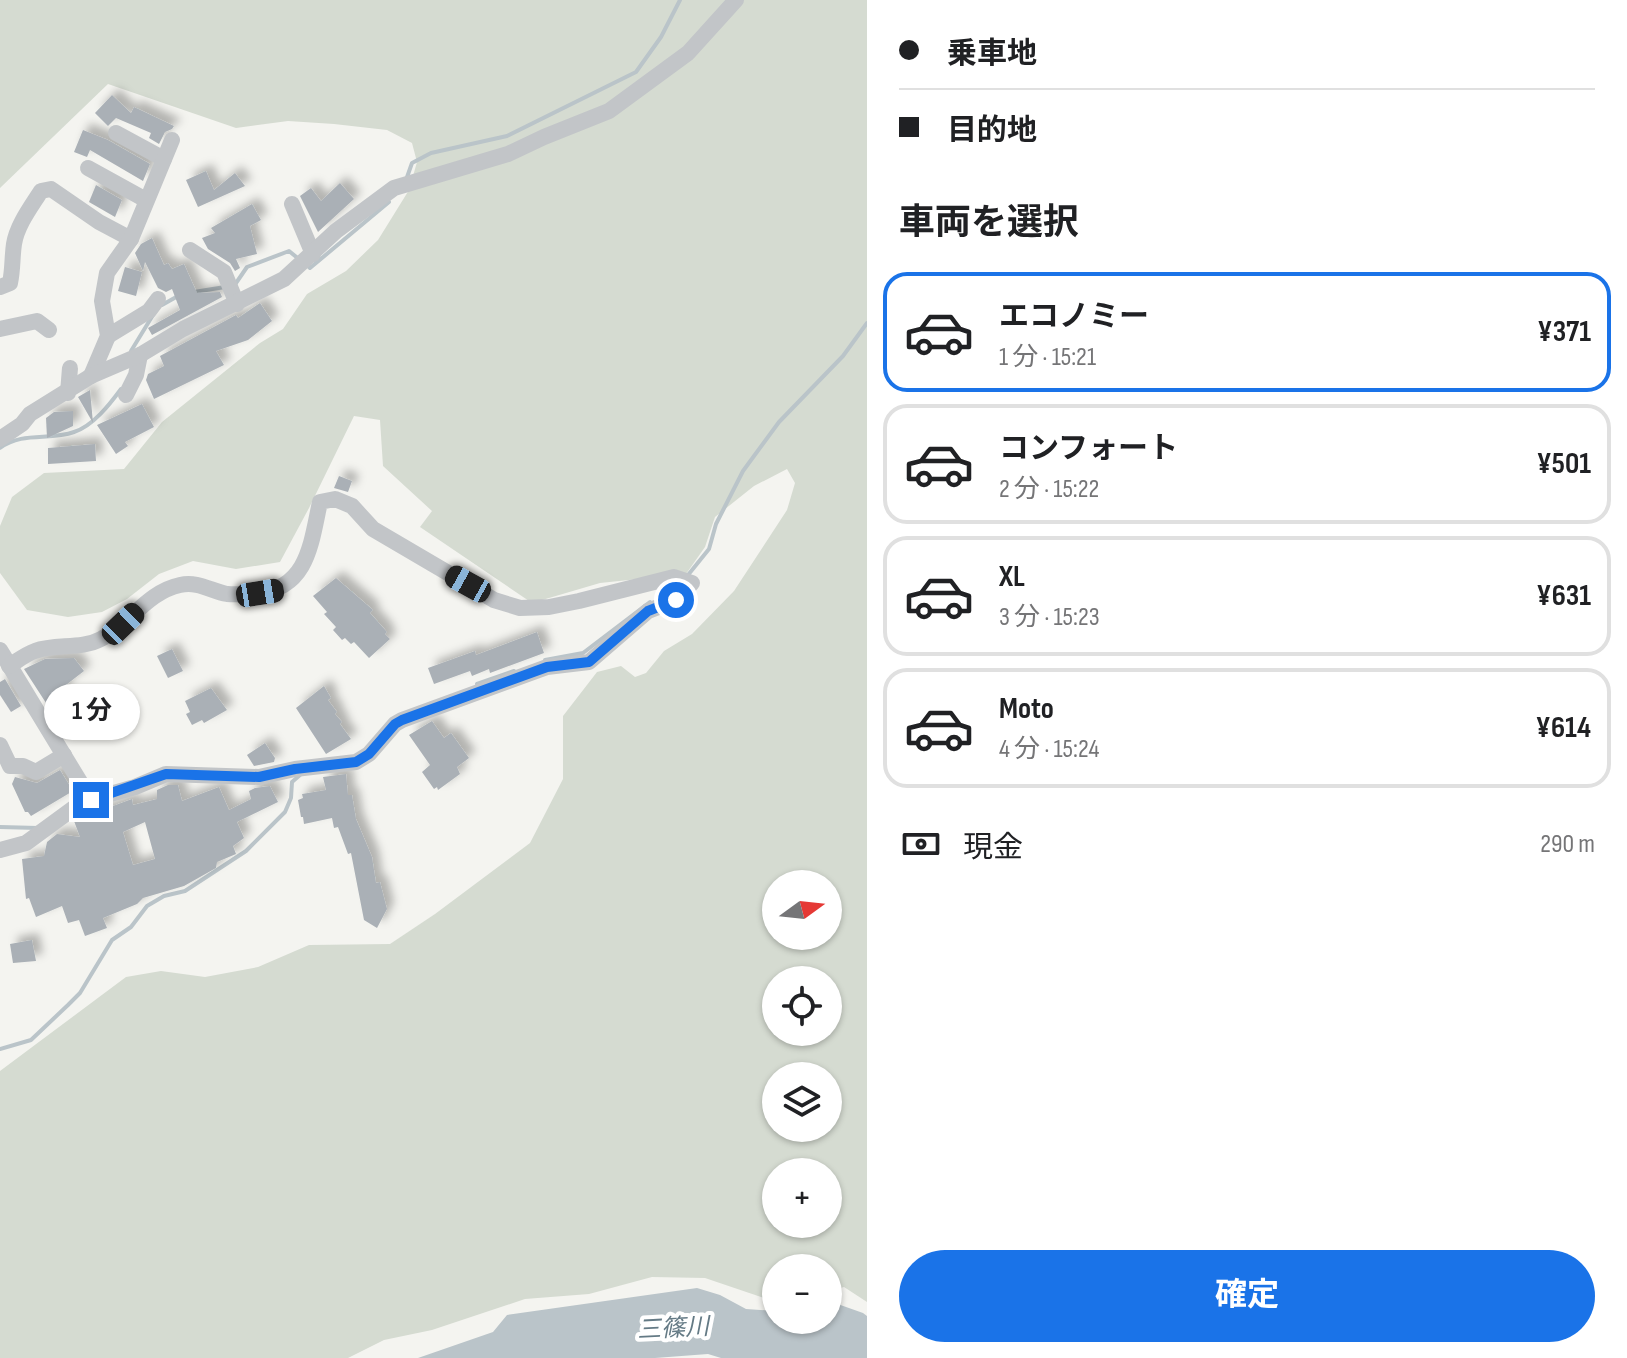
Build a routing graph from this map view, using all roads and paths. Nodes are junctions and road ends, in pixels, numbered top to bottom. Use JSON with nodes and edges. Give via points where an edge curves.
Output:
{"nodes":[{"id":1,"x":736,"y":0,"type":"edge"},
{"id":2,"x":116,"y":133,"type":"dead end"},
{"id":3,"x":172,"y":140,"type":"dead end"},
{"id":4,"x":164,"y":159,"type":"junction"},
{"id":5,"x":88,"y":168,"type":"dead end"},
{"id":6,"x":146,"y":200,"type":"junction"},
{"id":7,"x":292,"y":204,"type":"dead end"},
{"id":8,"x":131,"y":239,"type":"junction"},
{"id":9,"x":190,"y":250,"type":"dead end"},
{"id":10,"x":313,"y":254,"type":"junction"},
{"id":11,"x":0,"y":287,"type":"edge"},
{"id":12,"x":158,"y":299,"type":"dead end"},
{"id":13,"x":237,"y":304,"type":"junction"},
{"id":14,"x":0,"y":329,"type":"edge"},
{"id":15,"x":49,"y":330,"type":"dead end"},
{"id":16,"x":108,"y":336,"type":"junction"},
{"id":17,"x":140,"y":355,"type":"junction"},
{"id":18,"x":70,"y":368,"type":"dead end"},
{"id":19,"x":91,"y":376,"type":"junction"},
{"id":20,"x":68,"y":393,"type":"junction"},
{"id":21,"x":126,"y":395,"type":"dead end"},
{"id":22,"x":0,"y":439,"type":"edge"},
{"id":23,"x":0,"y":650,"type":"edge"},
{"id":24,"x":9,"y":666,"type":"junction"},
{"id":25,"x":0,"y":745,"type":"edge"},
{"id":26,"x":64,"y":755,"type":"junction"},
{"id":27,"x":91,"y":800,"type":"junction"},
{"id":28,"x":0,"y":850,"type":"edge"}],
"edges":[{"from":1,"to":10,"type":"street","via":[[688,53],[609,111],[508,154],[394,188]]},
{"from":2,"to":4,"type":"street"},
{"from":3,"to":4,"type":"street"},
{"from":4,"to":6,"type":"street"},
{"from":5,"to":6,"type":"street"},
{"from":6,"to":8,"type":"street"},
{"from":7,"to":10,"type":"street"},
{"from":8,"to":11,"type":"street","via":[[51,189],[41,191],[14,243],[10,283]]},
{"from":8,"to":16,"type":"street","via":[[103,286]]},
{"from":9,"to":13,"type":"street","via":[[224,272]]},
{"from":10,"to":13,"type":"street","via":[[284,279]]},
{"from":12,"to":16,"type":"street","via":[[149,311]]},
{"from":13,"to":17,"type":"street"},
{"from":14,"to":15,"type":"street","via":[[37,321]]},
{"from":16,"to":19,"type":"street"},
{"from":17,"to":19,"type":"street"},
{"from":17,"to":21,"type":"street"},
{"from":18,"to":20,"type":"street"},
{"from":19,"to":20,"type":"street"},
{"from":20,"to":22,"type":"street"},
{"from":23,"to":24,"type":"street"},
{"from":24,"to":26,"type":"street"},
{"from":24,"to":27,"type":"street","via":[[37,650],[97,641],[162,591],[179,585],[191,583],[225,594],[277,590],[290,583],[304,563],[320,502],[335,499],[352,506],[373,529],[494,600],[520,608],[549,607],[680,579],[692,583],[676,600],[648,611],[594,659],[547,667],[402,720],[356,762],[259,777],[166,774]]},
{"from":25,"to":26,"type":"street","via":[[10,766],[36,772]]},
{"from":26,"to":27,"type":"street"},
{"from":27,"to":28,"type":"street","via":[[26,843]]}]}
